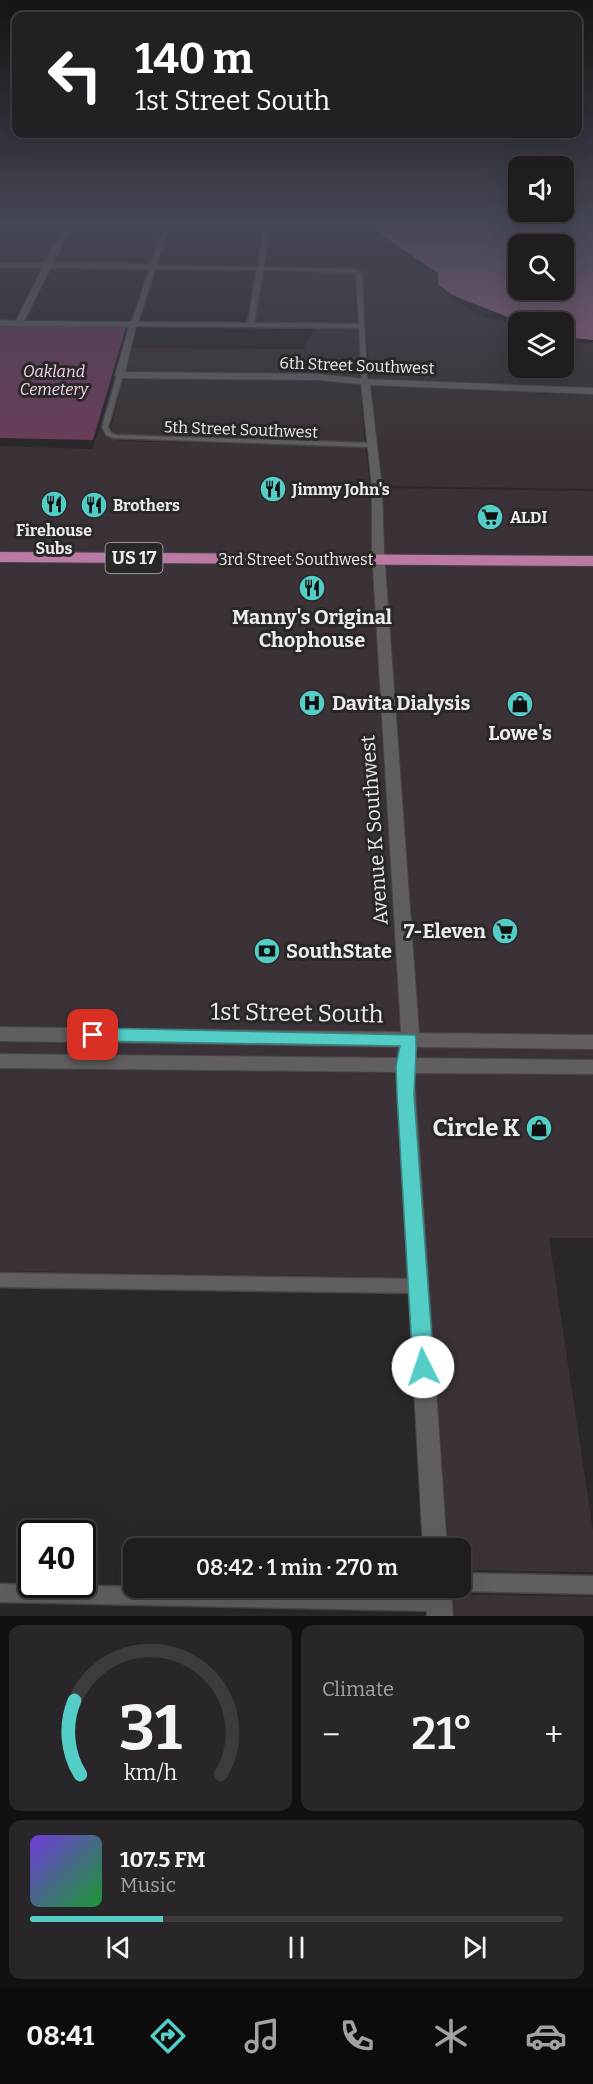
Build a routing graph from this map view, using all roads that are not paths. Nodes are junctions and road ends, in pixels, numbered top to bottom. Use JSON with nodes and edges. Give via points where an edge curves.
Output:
{"nodes":[{"id":1,"x":31,"y":298,"type":"edge"},
{"id":2,"x":143,"y":298,"type":"edge"},
{"id":3,"x":255,"y":298,"type":"edge"},
{"id":4,"x":360,"y":298,"type":"edge"},
{"id":5,"x":0,"y":323,"type":"edge"},
{"id":6,"x":19,"y":323,"type":"junction"},
{"id":7,"x":134,"y":324,"type":"junction"},
{"id":8,"x":251,"y":325,"type":"junction"},
{"id":9,"x":361,"y":326,"type":"junction"},
{"id":10,"x":120,"y":375,"type":"junction"},
{"id":11,"x":365,"y":382,"type":"junction"},
{"id":12,"x":593,"y":391,"type":"edge"},
{"id":13,"x":370,"y":445,"type":"junction"},
{"id":14,"x":0,"y":557,"type":"edge"},
{"id":15,"x":379,"y":560,"type":"junction"},
{"id":16,"x":593,"y":561,"type":"edge"},
{"id":17,"x":0,"y":1034,"type":"edge"},
{"id":18,"x":409,"y":1040,"type":"junction"},
{"id":19,"x":593,"y":1042,"type":"edge"},
{"id":20,"x":0,"y":1061,"type":"edge"},
{"id":21,"x":405,"y":1066,"type":"junction"},
{"id":22,"x":593,"y":1067,"type":"edge"},
{"id":23,"x":0,"y":1280,"type":"edge"},
{"id":24,"x":418,"y":1287,"type":"junction"},
{"id":25,"x":434,"y":1538,"type":"edge"},
{"id":26,"x":471,"y":1582,"type":"edge"},
{"id":27,"x":593,"y":1584,"type":"edge"},
{"id":28,"x":0,"y":1593,"type":"edge"},
{"id":29,"x":439,"y":1602,"type":"edge"}],
"edges":[{"from":1,"to":6,"type":"street"},
{"from":2,"to":7,"type":"street"},
{"from":3,"to":8,"type":"street"},
{"from":4,"to":9,"type":"street","name":"Avenue K Southwest"},
{"from":5,"to":6,"type":"street"},
{"from":6,"to":7,"type":"street"},
{"from":7,"to":8,"type":"street"},
{"from":7,"to":10,"type":"street"},
{"from":8,"to":9,"type":"street"},
{"from":9,"to":11,"type":"street","name":"Avenue K Southwest"},
{"from":10,"to":11,"type":"street","name":"6th Street Southwest","via":[[317,377]]},
{"from":10,"to":13,"type":"street","name":"5th Street Southwest","via":[[105,427],[111,435],[130,439]]},
{"from":11,"to":12,"type":"street","name":"6th Street Southwest"},
{"from":11,"to":13,"type":"street","name":"Avenue K Southwest"},
{"from":13,"to":15,"type":"street","name":"Avenue K Southwest"},
{"from":14,"to":15,"type":"highway","name":"3rd Street Southwest","number":"US 17"},
{"from":15,"to":16,"type":"highway","name":"3rd Street Southwest","number":"US 17"},
{"from":15,"to":18,"type":"street","name":"Avenue K Southwest"},
{"from":17,"to":18,"type":"street","name":"1st Street South"},
{"from":18,"to":19,"type":"street","name":"1st Street South"},
{"from":18,"to":21,"type":"street","name":"Avenue K Southwest"},
{"from":20,"to":21,"type":"street"},
{"from":21,"to":22,"type":"street"},
{"from":21,"to":24,"type":"street","name":"Avenue K Southwest"},
{"from":23,"to":24,"type":"street"},
{"from":24,"to":25,"type":"street","name":"Avenue K Southwest"},
{"from":26,"to":27,"type":"street"},
{"from":28,"to":29,"type":"street"}]}
